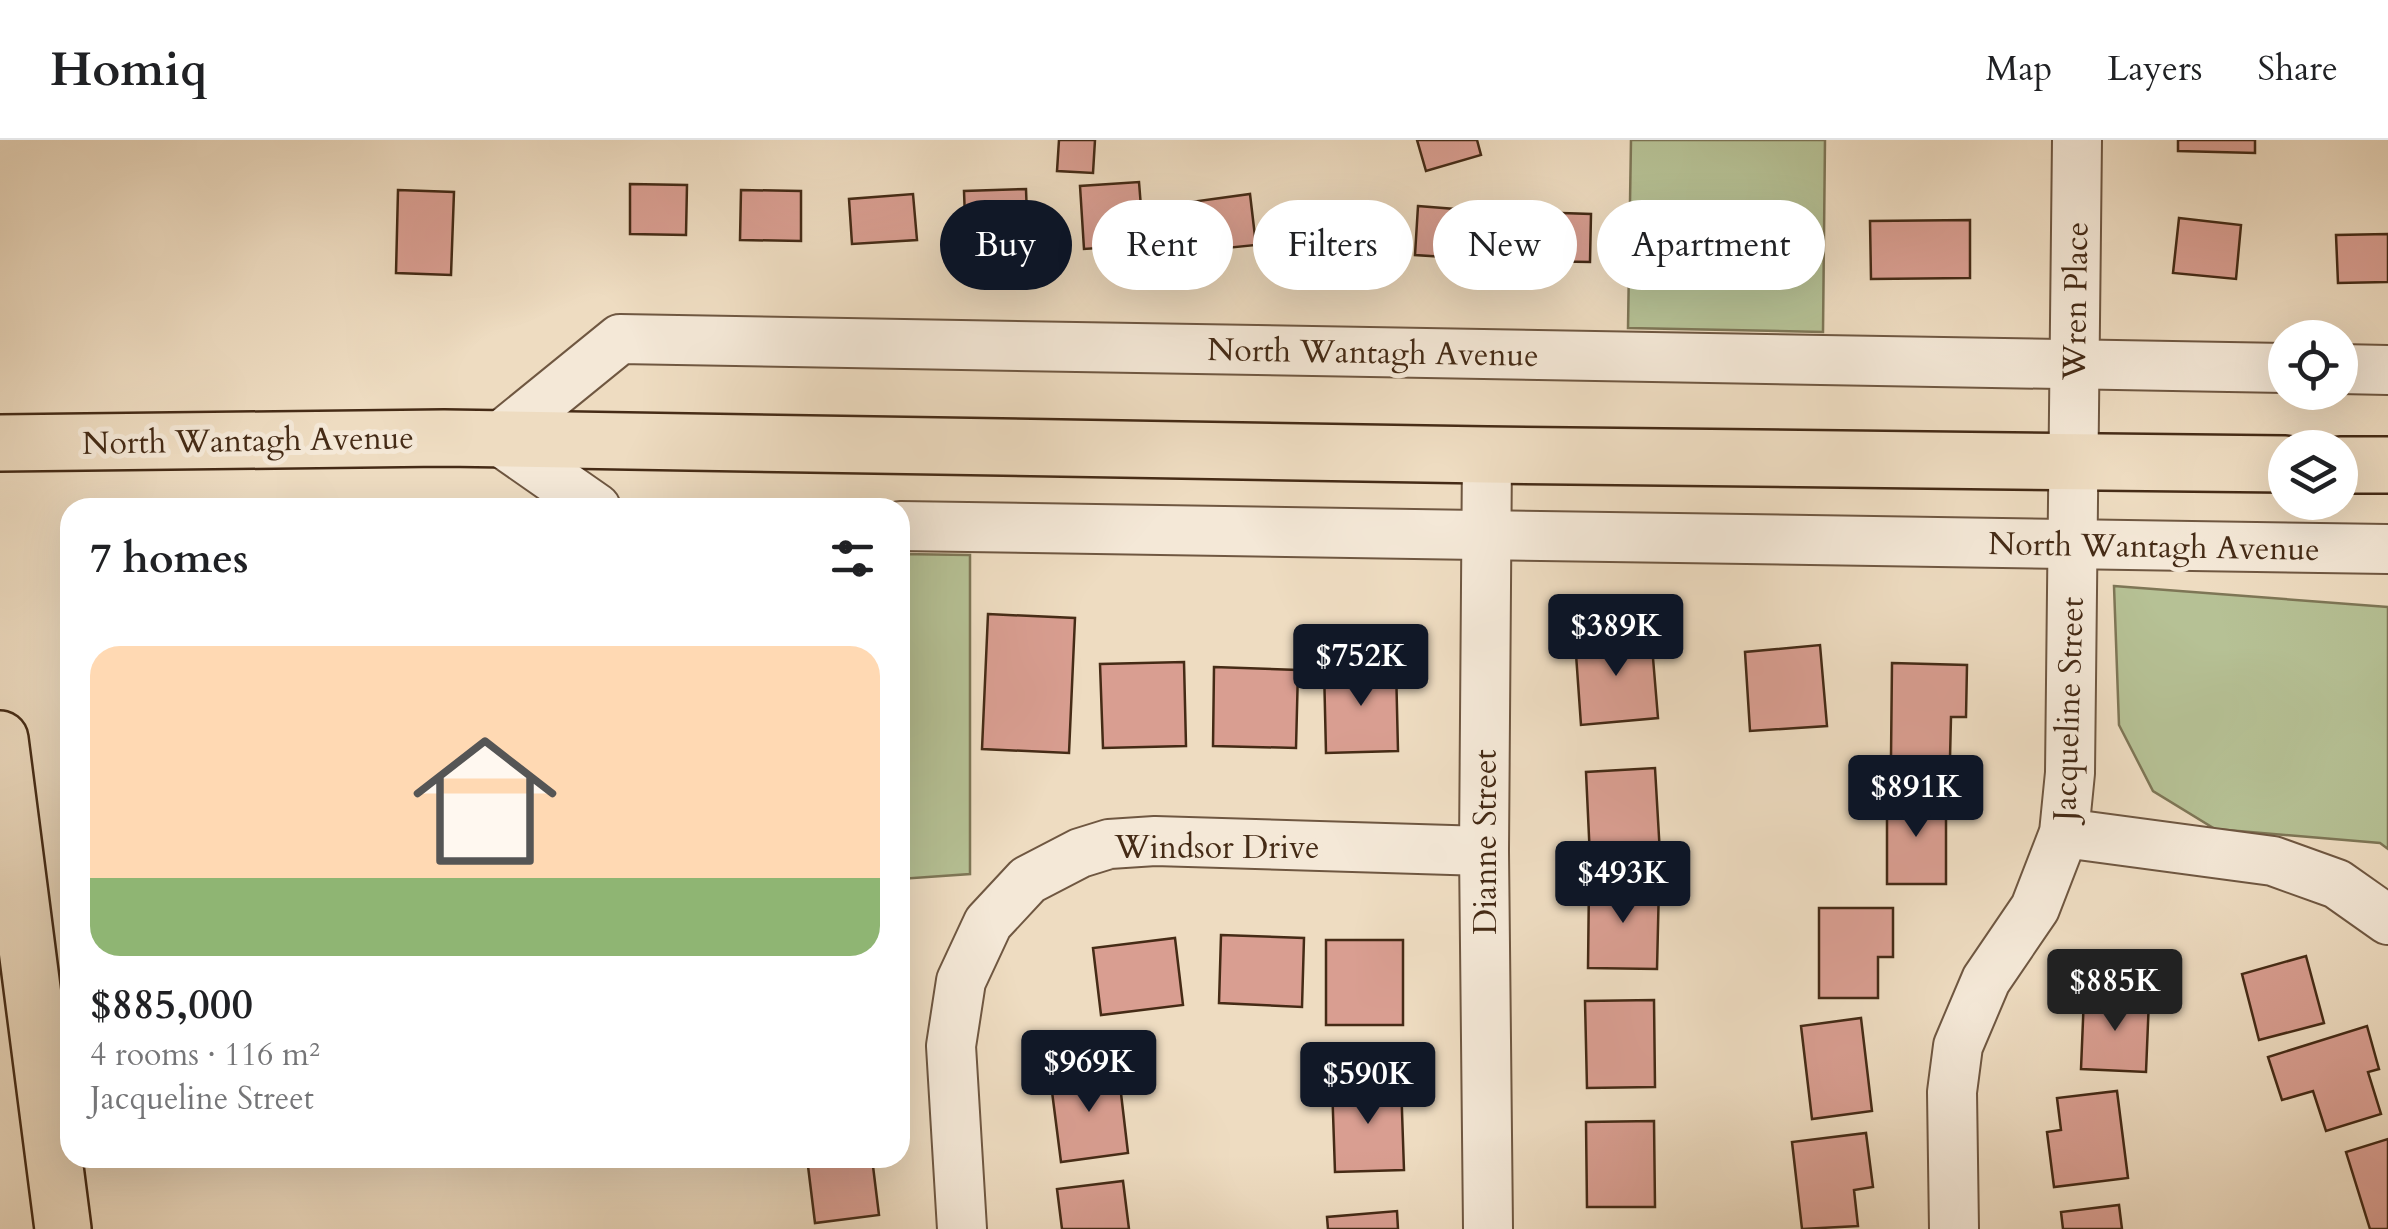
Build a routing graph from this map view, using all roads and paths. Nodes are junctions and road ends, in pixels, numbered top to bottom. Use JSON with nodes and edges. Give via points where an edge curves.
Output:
{"nodes":[{"id":1,"x":2077,"y":140,"type":"edge"},
{"id":2,"x":2074,"y":364,"type":"junction"},
{"id":3,"x":2268,"y":368,"type":"edge"},
{"id":4,"x":2358,"y":369,"type":"edge"},
{"id":5,"x":2388,"y":370,"type":"edge"},
{"id":6,"x":497,"y":439,"type":"junction"},
{"id":7,"x":0,"y":443,"type":"edge"},
{"id":8,"x":1488,"y":456,"type":"junction"},
{"id":9,"x":2072,"y":462,"type":"junction"},
{"id":10,"x":2268,"y":464,"type":"edge"},
{"id":11,"x":2358,"y":464,"type":"edge"},
{"id":12,"x":2388,"y":465,"type":"edge"},
{"id":13,"x":582,"y":498,"type":"edge"},
{"id":14,"x":910,"y":526,"type":"edge"},
{"id":15,"x":1487,"y":535,"type":"junction"},
{"id":16,"x":2072,"y":544,"type":"junction"},
{"id":17,"x":2388,"y":549,"type":"edge"},
{"id":18,"x":0,"y":739,"type":"edge"},
{"id":19,"x":2064,"y":833,"type":"junction"},
{"id":20,"x":1484,"y":851,"type":"junction"},
{"id":21,"x":2388,"y":920,"type":"edge"},
{"id":22,"x":63,"y":1229,"type":"edge"},
{"id":23,"x":962,"y":1229,"type":"edge"},
{"id":24,"x":1488,"y":1229,"type":"edge"},
{"id":25,"x":1954,"y":1229,"type":"edge"}],
"edges":[{"from":1,"to":2,"type":"street","name":"Wren Place"},
{"from":2,"to":3,"type":"street","name":"North Wantagh Avenue"},
{"from":2,"to":6,"type":"street","name":"North Wantagh Avenue","via":[[620,339]]},
{"from":2,"to":9,"type":"street","name":"Wren Place"},
{"from":4,"to":5,"type":"street"},
{"from":6,"to":7,"type":"main road","name":"North Wantagh Avenue"},
{"from":6,"to":8,"type":"main road","name":"North Wantagh Avenue"},
{"from":6,"to":13,"type":"street"},
{"from":8,"to":9,"type":"main road","name":"North Wantagh Avenue"},
{"from":8,"to":15,"type":"street","name":"Dianne Street"},
{"from":9,"to":10,"type":"main road","name":"North Wantagh Avenue"},
{"from":9,"to":16,"type":"street","name":"Jacqueline Street"},
{"from":11,"to":12,"type":"main road"},
{"from":14,"to":15,"type":"street","name":"North Wantagh Avenue"},
{"from":15,"to":16,"type":"street","name":"North Wantagh Avenue"},
{"from":15,"to":20,"type":"street","name":"Dianne Street"},
{"from":16,"to":17,"type":"street","name":"North Wantagh Avenue"},
{"from":16,"to":19,"type":"street","name":"Jacqueline Street"},
{"from":18,"to":22,"type":"main road"},
{"from":19,"to":21,"type":"street","via":[[2273,861],[2337,884]]},
{"from":19,"to":25,"type":"street","name":"Jacqueline Street","via":[[2035,908],[1986,980],[1958,1046]]},
{"from":20,"to":23,"type":"street","name":"Windsor Drive","via":[[1154,840],[1110,844],[1028,880],[988,923],[961,981],[952,1046]]},
{"from":20,"to":24,"type":"street","name":"Dianne Street"}]}
